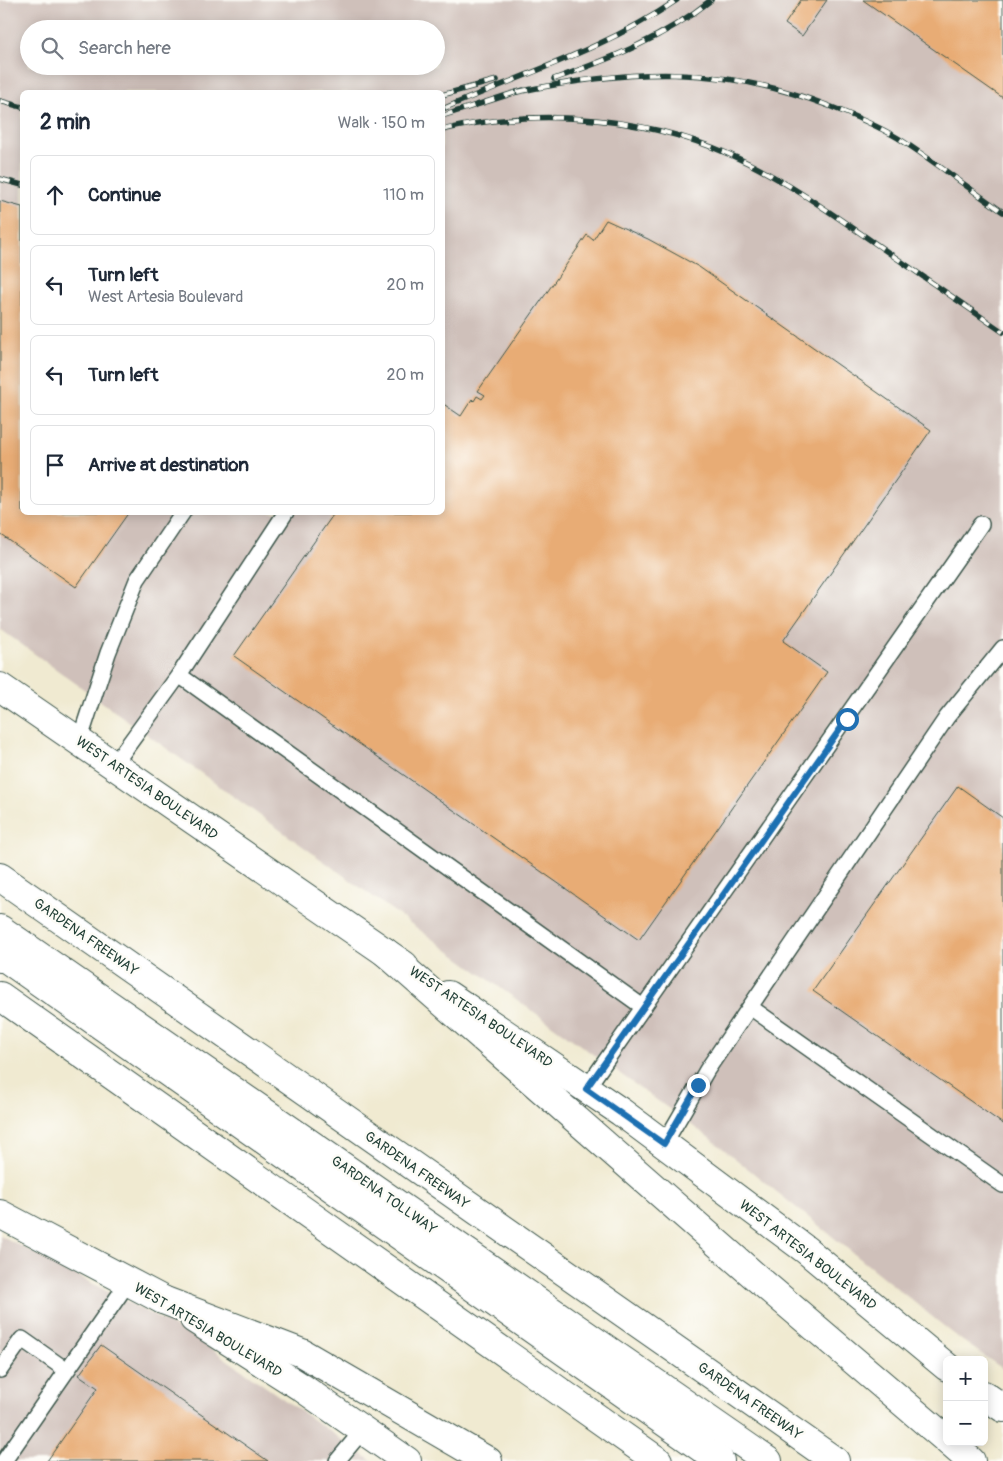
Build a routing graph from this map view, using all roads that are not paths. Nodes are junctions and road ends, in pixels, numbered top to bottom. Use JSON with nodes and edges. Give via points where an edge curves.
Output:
{"nodes":[{"id":1,"x":181,"y":515,"type":"edge"},
{"id":2,"x":284,"y":515,"type":"edge"},
{"id":3,"x":981,"y":524,"type":"dead end"},
{"id":4,"x":1003,"y":648,"type":"edge"},
{"id":5,"x":179,"y":675,"type":"junction"},
{"id":6,"x":0,"y":687,"type":"edge"},
{"id":7,"x":79,"y":742,"type":"junction"},
{"id":8,"x":113,"y":766,"type":"junction"},
{"id":9,"x":0,"y":877,"type":"edge"},
{"id":10,"x":0,"y":930,"type":"edge"},
{"id":11,"x":384,"y":951,"type":"junction"},
{"id":12,"x":0,"y":958,"type":"edge"},
{"id":13,"x":0,"y":996,"type":"edge"},
{"id":14,"x":643,"y":1007,"type":"junction"},
{"id":15,"x":750,"y":1007,"type":"junction"},
{"id":16,"x":586,"y":1089,"type":"junction"},
{"id":17,"x":664,"y":1144,"type":"junction"},
{"id":18,"x":1003,"y":1185,"type":"edge"},
{"id":19,"x":3,"y":1222,"type":"edge"},
{"id":20,"x":129,"y":1281,"type":"junction"},
{"id":21,"x":164,"y":1300,"type":"junction"},
{"id":22,"x":943,"y":1364,"type":"edge"},
{"id":23,"x":0,"y":1370,"type":"edge"},
{"id":24,"x":66,"y":1370,"type":"junction"},
{"id":25,"x":988,"y":1398,"type":"edge"},
{"id":26,"x":1003,"y":1408,"type":"edge"},
{"id":27,"x":363,"y":1430,"type":"junction"},
{"id":28,"x":943,"y":1437,"type":"edge"},
{"id":29,"x":954,"y":1446,"type":"edge"},
{"id":30,"x":4,"y":1461,"type":"edge"},
{"id":31,"x":337,"y":1461,"type":"edge"},
{"id":32,"x":407,"y":1461,"type":"edge"},
{"id":33,"x":488,"y":1461,"type":"edge"},
{"id":34,"x":658,"y":1461,"type":"edge"},
{"id":35,"x":720,"y":1461,"type":"edge"},
{"id":36,"x":768,"y":1461,"type":"edge"},
{"id":37,"x":835,"y":1461,"type":"edge"},
{"id":38,"x":971,"y":1461,"type":"edge"}],
"edges":[{"from":1,"to":7,"type":"lane","via":[[137,580],[108,653]]},
{"from":2,"to":5,"type":"lane"},
{"from":3,"to":14,"type":"lane"},
{"from":4,"to":15,"type":"lane","via":[[947,717]]},
{"from":5,"to":8,"type":"lane"},
{"from":5,"to":14,"type":"lane"},
{"from":6,"to":7,"type":"main road","name":"WEST ARTESIA BOULEVARD"},
{"from":7,"to":8,"type":"main road","name":"WEST ARTESIA BOULEVARD"},
{"from":8,"to":11,"type":"main road","name":"WEST ARTESIA BOULEVARD"},
{"from":9,"to":37,"type":"main road","name":"GARDENA FREEWAY"},
{"from":10,"to":36,"type":"main road","name":"GARDENA TOLLWAY"},
{"from":11,"to":16,"type":"main road","name":"WEST ARTESIA BOULEVARD"},
{"from":11,"to":28,"type":"main road"},
{"from":12,"to":35,"type":"main road","name":"GARDENA TOLLWAY","via":[[4,957]]},
{"from":13,"to":34,"type":"main road"},
{"from":14,"to":16,"type":"lane"},
{"from":15,"to":17,"type":"lane"},
{"from":15,"to":18,"type":"lane"},
{"from":16,"to":17,"type":"main road","name":"WEST ARTESIA BOULEVARD"},
{"from":17,"to":22,"type":"main road","name":"WEST ARTESIA BOULEVARD","via":[[806,1250]]},
{"from":19,"to":20,"type":"main road","name":"WEST ARTESIA BOULEVARD"},
{"from":20,"to":21,"type":"main road","name":"WEST ARTESIA BOULEVARD"},
{"from":20,"to":24,"type":"lane"},
{"from":21,"to":27,"type":"main road","name":"WEST ARTESIA BOULEVARD","via":[[302,1387]]},
{"from":21,"to":33,"type":"main road","via":[[302,1353]]},
{"from":23,"to":24,"type":"lane","via":[[22,1339]]},
{"from":24,"to":30,"type":"lane"},
{"from":25,"to":26,"type":"main road"},
{"from":27,"to":31,"type":"lane"},
{"from":27,"to":32,"type":"main road","name":"WEST ARTESIA BOULEVARD"},
{"from":29,"to":38,"type":"main road"}]}
